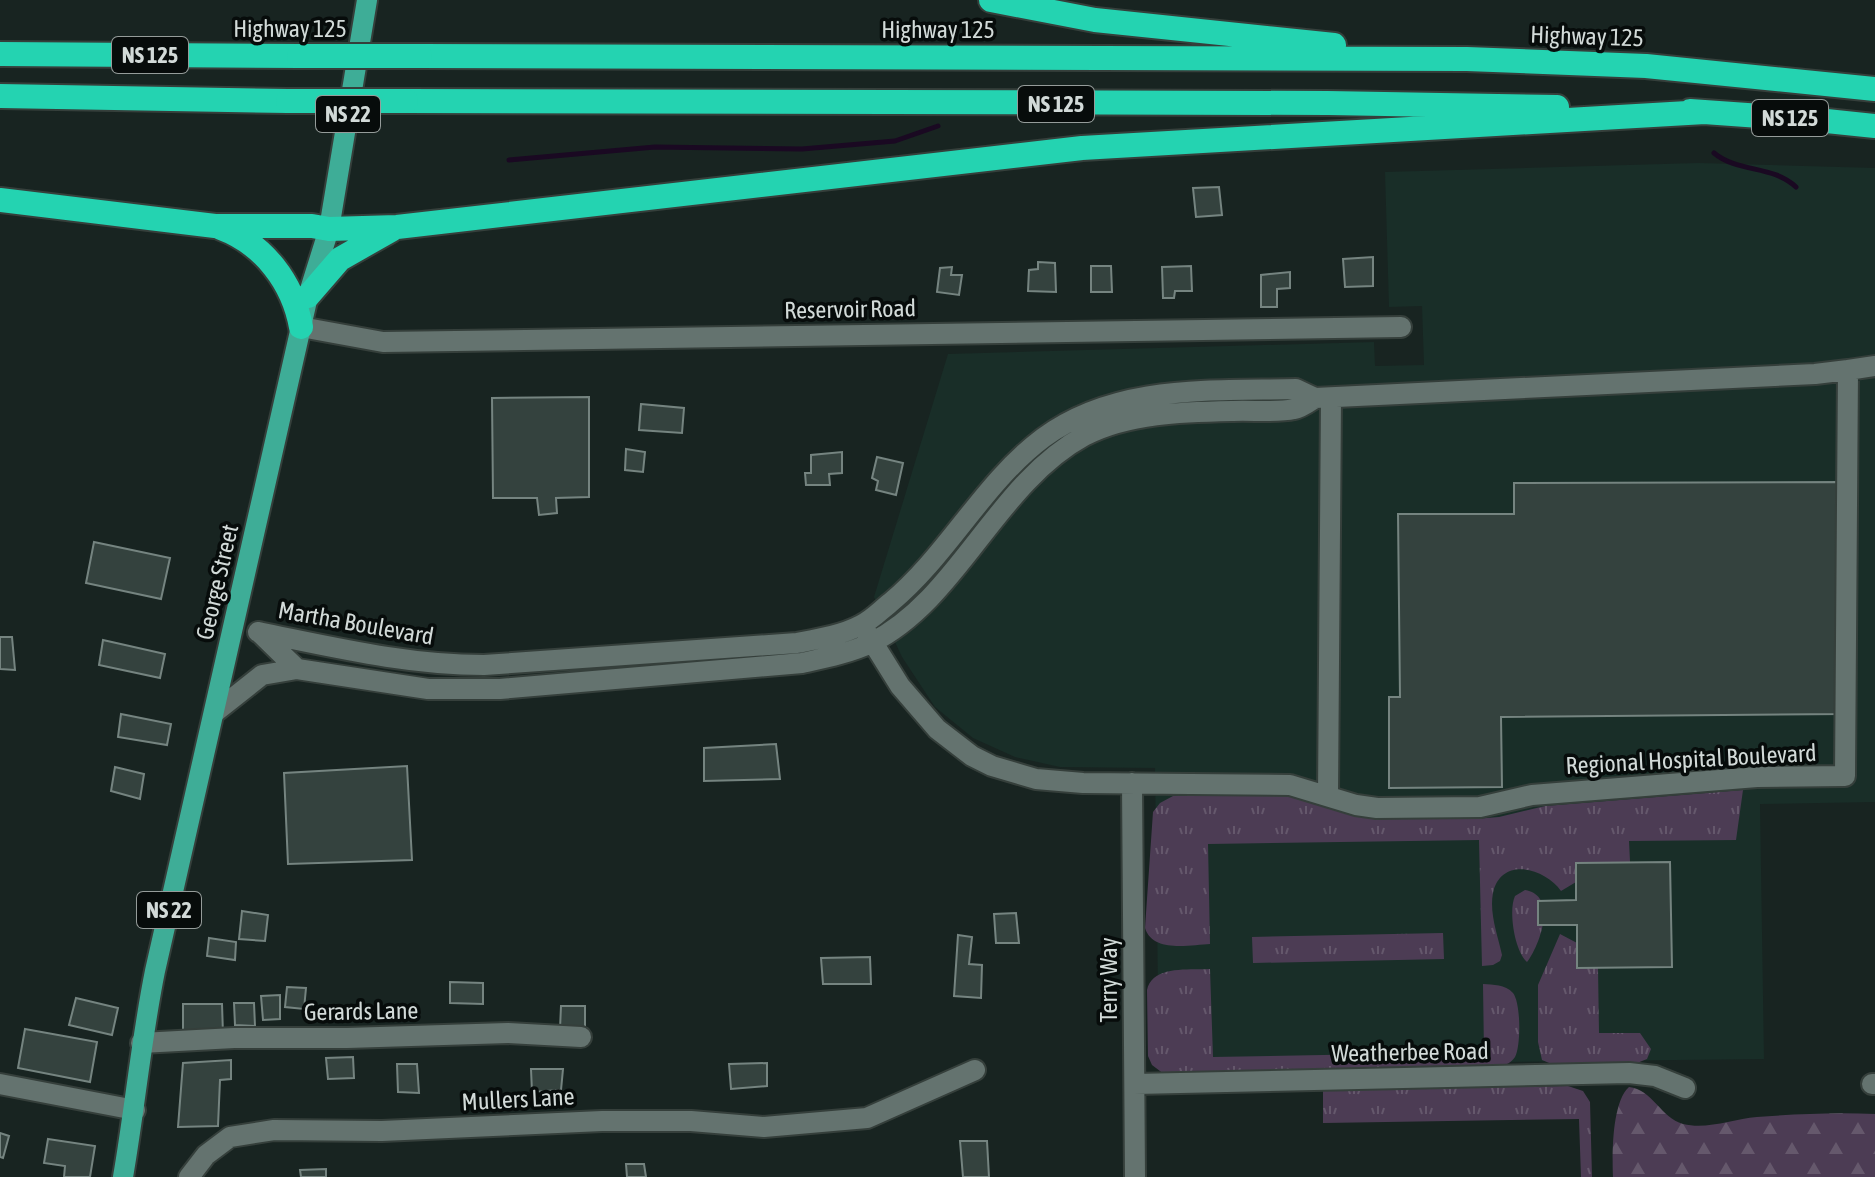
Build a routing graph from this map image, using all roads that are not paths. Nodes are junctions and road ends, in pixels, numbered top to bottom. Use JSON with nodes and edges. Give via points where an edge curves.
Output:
{"nodes":[{"id":1,"x":367,"y":0,"type":"edge"},
{"id":2,"x":991,"y":0,"type":"edge"},
{"id":3,"x":0,"y":54,"type":"edge"},
{"id":4,"x":1467,"y":59,"type":"junction"},
{"id":5,"x":1875,"y":89,"type":"edge"},
{"id":6,"x":0,"y":96,"type":"edge"},
{"id":7,"x":1705,"y":112,"type":"junction"},
{"id":8,"x":1875,"y":126,"type":"edge"},
{"id":9,"x":0,"y":200,"type":"edge"},
{"id":10,"x":215,"y":226,"type":"junction"},
{"id":11,"x":397,"y":227,"type":"junction"},
{"id":12,"x":329,"y":229,"type":"junction"},
{"id":13,"x":308,"y":296,"type":"junction"},
{"id":14,"x":301,"y":327,"type":"junction"},
{"id":15,"x":1401,"y":327,"type":"dead end"},
{"id":16,"x":1875,"y":366,"type":"edge"},
{"id":17,"x":1848,"y":370,"type":"junction"},
{"id":18,"x":1323,"y":398,"type":"junction"},
{"id":19,"x":233,"y":628,"type":"junction"},
{"id":20,"x":259,"y":632,"type":"junction"},
{"id":21,"x":867,"y":634,"type":"junction"},
{"id":22,"x":297,"y":669,"type":"junction"},
{"id":23,"x":214,"y":713,"type":"junction"},
{"id":24,"x":1132,"y":783,"type":"junction"},
{"id":25,"x":1328,"y":796,"type":"junction"},
{"id":26,"x":581,"y":1037,"type":"dead end"},
{"id":27,"x":141,"y":1043,"type":"junction"},
{"id":28,"x":975,"y":1070,"type":"dead end"},
{"id":29,"x":0,"y":1084,"type":"edge"},
{"id":30,"x":1135,"y":1084,"type":"junction"},
{"id":31,"x":1685,"y":1088,"type":"dead end"},
{"id":32,"x":135,"y":1110,"type":"junction"},
{"id":33,"x":123,"y":1177,"type":"edge"},
{"id":34,"x":189,"y":1177,"type":"edge"},
{"id":35,"x":1135,"y":1177,"type":"edge"}],
"edges":[{"from":1,"to":12,"type":"main road","name":"George Street","number":"NS 22"},
{"from":2,"to":4,"type":"highway","via":[[1095,20]]},
{"from":3,"to":4,"type":"highway","name":"Highway 125","number":"NS 125","bridge":true},
{"from":4,"to":5,"type":"highway","name":"Highway 125","number":"NS 125","via":[[1646,66]]},
{"from":6,"to":7,"type":"highway","number":"NS 125","bridge":true,"via":[[1328,103]]},
{"from":7,"to":8,"type":"highway","number":"NS 125"},
{"from":7,"to":11,"type":"highway","via":[[1095,147]]},
{"from":9,"to":10,"type":"highway"},
{"from":10,"to":12,"type":"highway"},
{"from":10,"to":14,"type":"highway","via":[[269,259],[285,282]]},
{"from":11,"to":12,"type":"highway"},
{"from":11,"to":13,"type":"highway","via":[[340,259]]},
{"from":12,"to":13,"type":"main road","name":"George Street","number":"NS 22"},
{"from":13,"to":14,"type":"main road","name":"George Street","number":"NS 22"},
{"from":14,"to":15,"type":"street","name":"Reservoir Road","via":[[383,342]]},
{"from":14,"to":19,"type":"main road","name":"George Street","number":"NS 22"},
{"from":16,"to":17,"type":"street"},
{"from":17,"to":18,"type":"street"},
{"from":17,"to":25,"type":"street","name":"Regional Hospital Boulevard","via":[[1845,776],[1757,777],[1548,793],[1470,807],[1367,807]]},
{"from":18,"to":21,"type":"street","via":[[1296,409],[1136,418],[1086,435],[1045,462],[913,612]]},
{"from":18,"to":25,"type":"street"},
{"from":19,"to":20,"type":"street"},
{"from":19,"to":23,"type":"main road","name":"George Street","number":"NS 22"},
{"from":20,"to":21,"type":"street","name":"Martha Boulevard","via":[[407,661],[484,665]]},
{"from":20,"to":22,"type":"street","name":"Martha Boulevard"},
{"from":21,"to":22,"type":"street","via":[[835,656],[802,663],[500,689],[428,689]]},
{"from":21,"to":24,"type":"street","via":[[923,715],[972,756],[1036,779]]},
{"from":22,"to":23,"type":"street","via":[[262,675]]},
{"from":23,"to":27,"type":"main road","name":"George Street","number":"NS 22"},
{"from":24,"to":25,"type":"street","name":"Regional Hospital Boulevard","via":[[1290,785]]},
{"from":24,"to":30,"type":"street","name":"Terry Way"},
{"from":26,"to":27,"type":"street","name":"Gerards Lane","via":[[508,1033]]},
{"from":27,"to":32,"type":"main road","name":"George Street","number":"NS 22"},
{"from":28,"to":34,"type":"street","name":"Mullers Lane","via":[[867,1118],[764,1127],[602,1121],[274,1130],[230,1137]]},
{"from":29,"to":32,"type":"street"},
{"from":30,"to":31,"type":"street","name":"Weatherbee Road","via":[[1629,1073]]},
{"from":30,"to":35,"type":"street","name":"Terry Way"},
{"from":32,"to":33,"type":"main road","name":"George Street","number":"NS 22"}]}
